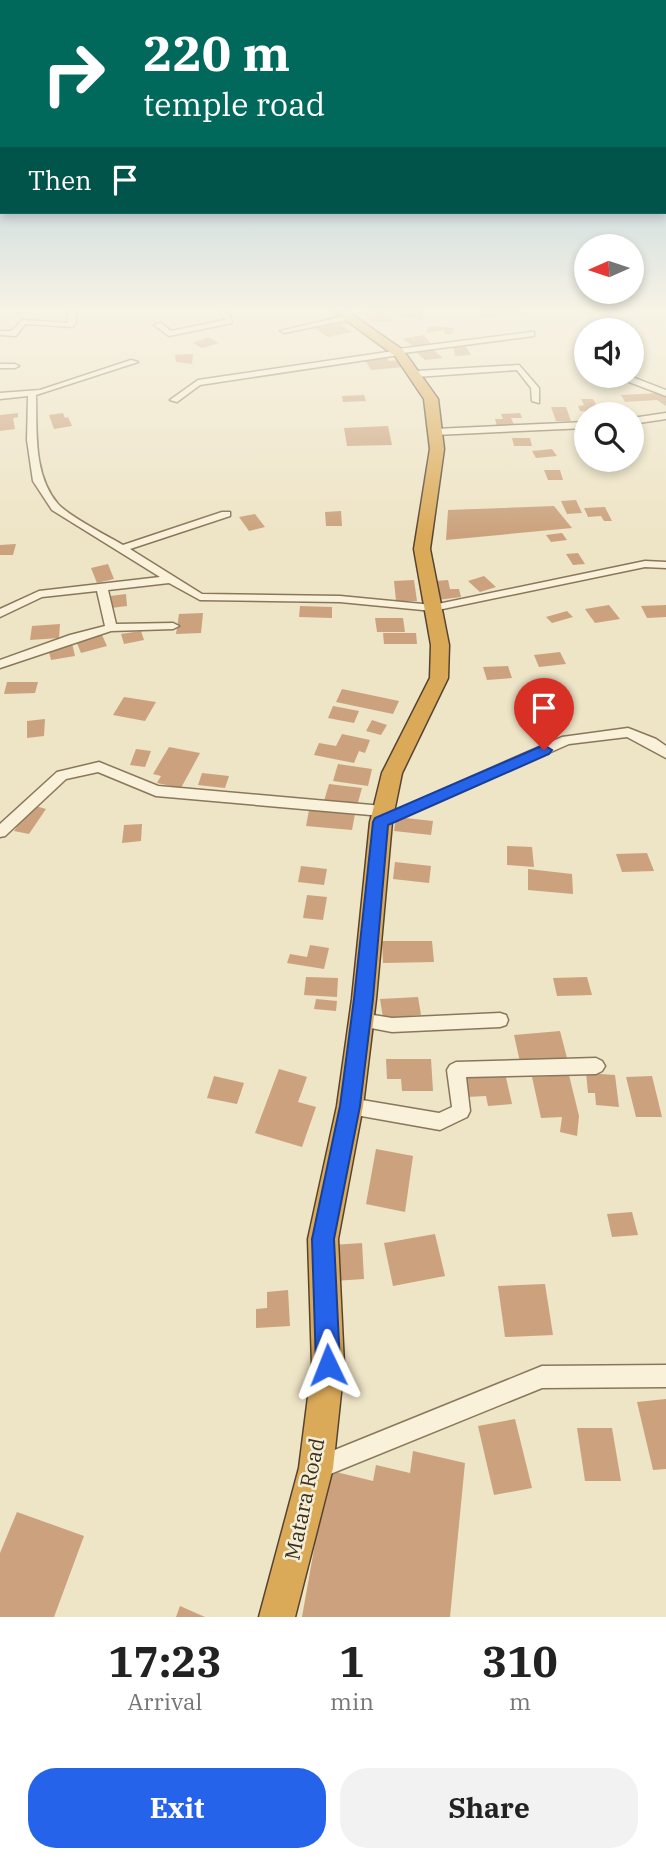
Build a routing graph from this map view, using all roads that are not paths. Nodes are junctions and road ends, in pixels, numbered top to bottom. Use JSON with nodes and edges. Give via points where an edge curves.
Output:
{"nodes":[{"id":1,"x":60,"y":384,"type":"edge"},
{"id":2,"x":196,"y":384,"type":"edge"},
{"id":3,"x":422,"y":384,"type":"edge"},
{"id":4,"x":532,"y":384,"type":"edge"},
{"id":5,"x":644,"y":385,"type":"edge"},
{"id":6,"x":32,"y":393,"type":"junction"},
{"id":7,"x":666,"y":393,"type":"edge"},
{"id":8,"x":0,"y":396,"type":"edge"},
{"id":9,"x":174,"y":400,"type":"dead end"},
{"id":10,"x":536,"y":401,"type":"dead end"},
{"id":11,"x":666,"y":416,"type":"edge"},
{"id":12,"x":644,"y":419,"type":"edge"},
{"id":13,"x":574,"y":426,"type":"edge"},
{"id":14,"x":435,"y":432,"type":"junction"},
{"id":15,"x":226,"y":514,"type":"dead end"},
{"id":16,"x":123,"y":548,"type":"junction"},
{"id":17,"x":666,"y":565,"type":"edge"},
{"id":18,"x":172,"y":579,"type":"junction"},
{"id":19,"x":102,"y":588,"type":"junction"},
{"id":20,"x":433,"y":608,"type":"junction"},
{"id":21,"x":0,"y":614,"type":"edge"},
{"id":22,"x":173,"y":626,"type":"dead end"},
{"id":23,"x":111,"y":628,"type":"junction"},
{"id":24,"x":0,"y":664,"type":"edge"},
{"id":25,"x":666,"y":753,"type":"edge"},
{"id":26,"x":382,"y":817,"type":"junction"},
{"id":27,"x":0,"y":832,"type":"edge"},
{"id":28,"x":361,"y":1020,"type":"junction"},
{"id":29,"x":500,"y":1020,"type":"dead end"},
{"id":30,"x":596,"y":1066,"type":"dead end"},
{"id":31,"x":350,"y":1106,"type":"junction"},
{"id":32,"x":666,"y":1376,"type":"edge"},
{"id":33,"x":316,"y":1468,"type":"junction"},
{"id":34,"x":277,"y":1617,"type":"edge"}],
"edges":[{"from":1,"to":6,"type":"street"},
{"from":2,"to":9,"type":"street"},
{"from":3,"to":14,"type":"highway","name":"Matara Road","via":[[431,399]]},
{"from":4,"to":10,"type":"street"},
{"from":5,"to":7,"type":"street"},
{"from":6,"to":8,"type":"street"},
{"from":6,"to":16,"type":"street","via":[[38,481],[56,508]]},
{"from":11,"to":12,"type":"street"},
{"from":13,"to":14,"type":"street"},
{"from":14,"to":20,"type":"highway","name":"Matara Road","via":[[437,449],[422,549]]},
{"from":15,"to":16,"type":"street"},
{"from":16,"to":18,"type":"street"},
{"from":17,"to":20,"type":"street","via":[[645,564]]},
{"from":18,"to":19,"type":"street"},
{"from":18,"to":20,"type":"street","via":[[200,597],[340,599]]},
{"from":19,"to":21,"type":"street","via":[[38,594]]},
{"from":19,"to":23,"type":"street"},
{"from":20,"to":26,"type":"highway","name":"Matara Road","via":[[440,645],[439,678],[392,773]]},
{"from":22,"to":23,"type":"street"},
{"from":23,"to":24,"type":"street"},
{"from":25,"to":26,"type":"street","via":[[628,732],[567,740]]},
{"from":26,"to":27,"type":"street","via":[[156,791],[99,767],[62,775]]},
{"from":26,"to":28,"type":"highway","name":"Matara Road"},
{"from":28,"to":29,"type":"street","via":[[392,1025]]},
{"from":28,"to":31,"type":"highway","name":"Matara Road"},
{"from":30,"to":31,"type":"street","via":[[456,1070],[461,1111],[440,1122]]},
{"from":31,"to":33,"type":"highway","name":"Matara Road","via":[[323,1239],[328,1365]]},
{"from":32,"to":33,"type":"street","via":[[542,1377]]},
{"from":33,"to":34,"type":"highway","name":"Matara Road"}]}
